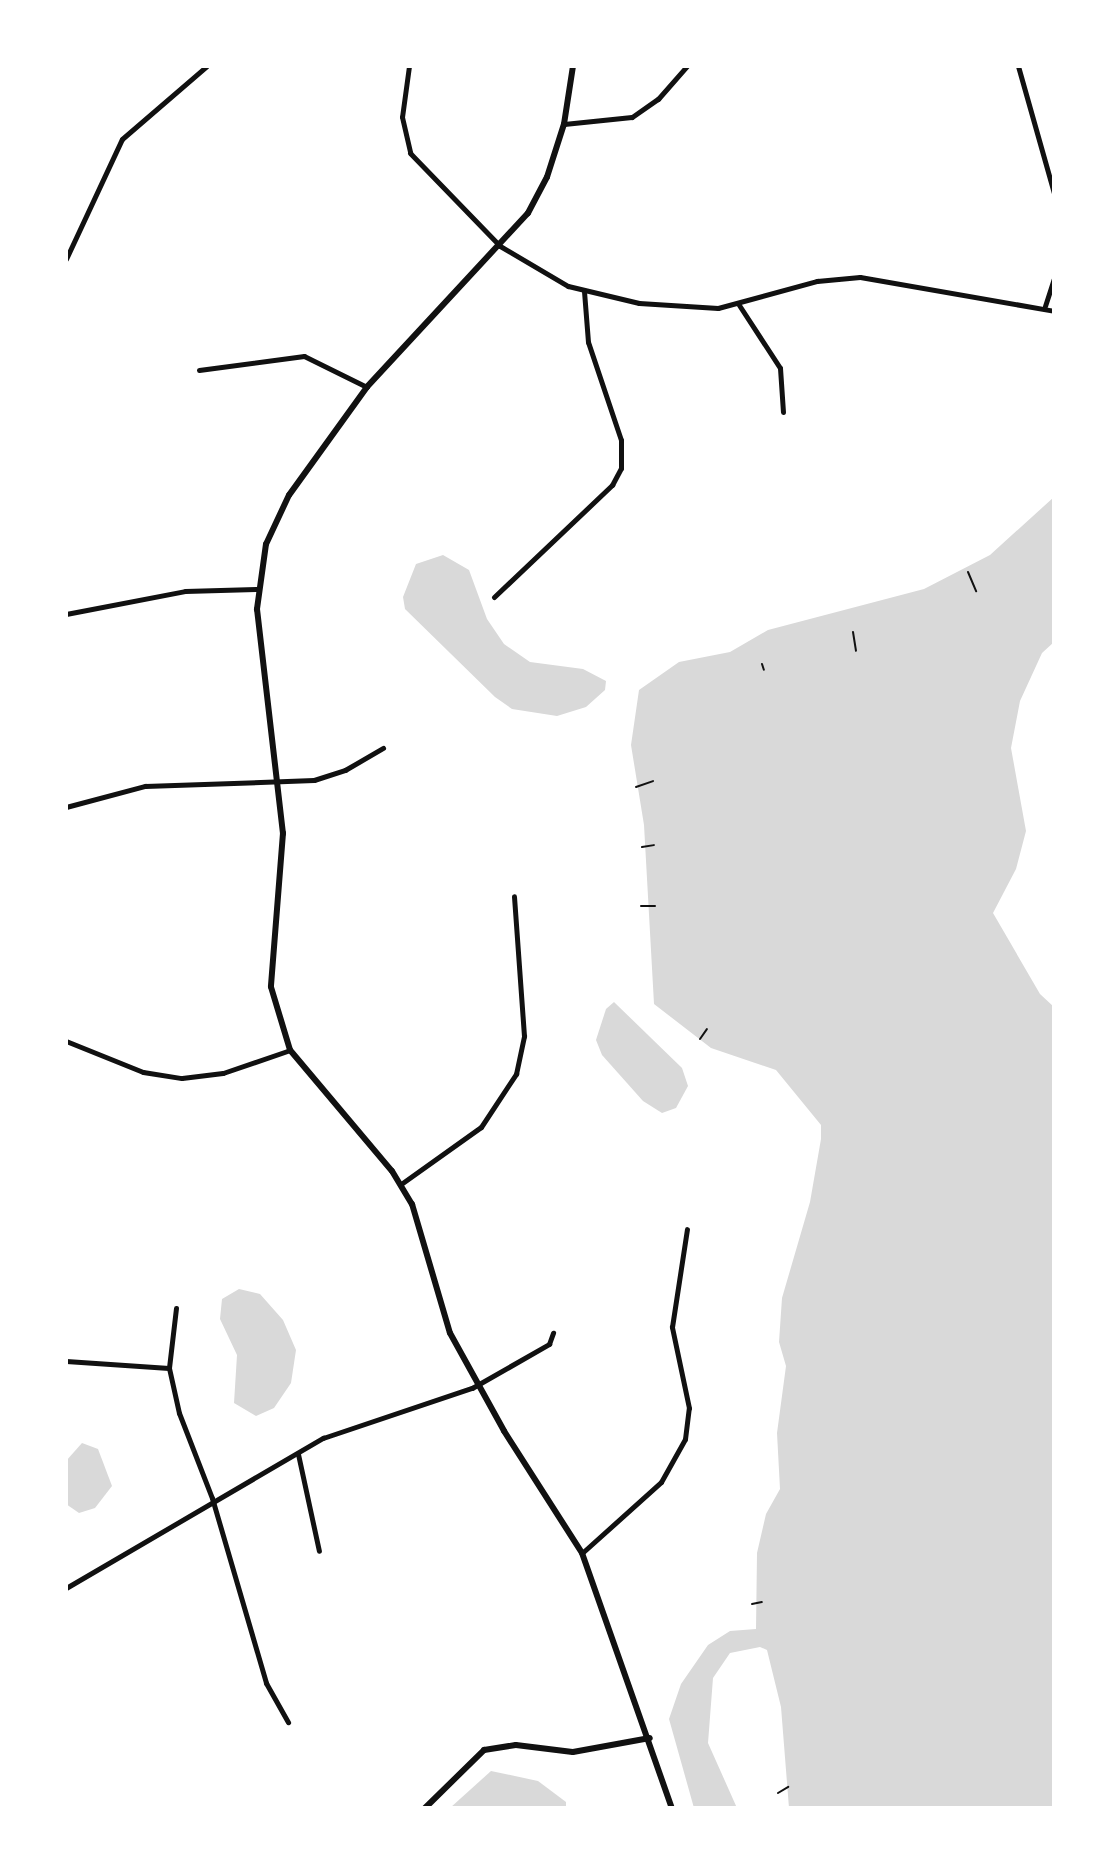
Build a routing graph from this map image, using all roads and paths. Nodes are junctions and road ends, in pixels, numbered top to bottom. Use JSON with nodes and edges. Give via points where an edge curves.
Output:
{"nodes":[{"id":1,"x":207,"y":66,"type":"edge"},
{"id":2,"x":409,"y":66,"type":"edge"},
{"id":3,"x":573,"y":66,"type":"edge"},
{"id":4,"x":687,"y":66,"type":"edge"},
{"id":5,"x":1018,"y":66,"type":"edge"},
{"id":6,"x":564,"y":124,"type":"junction"},
{"id":7,"x":1054,"y":193,"type":"edge"},
{"id":8,"x":500,"y":246,"type":"junction"},
{"id":9,"x":66,"y":259,"type":"edge"},
{"id":10,"x":1054,"y":279,"type":"edge"},
{"id":11,"x":584,"y":291,"type":"junction"},
{"id":12,"x":739,"y":304,"type":"junction"},
{"id":13,"x":1045,"y":306,"type":"junction"},
{"id":14,"x":1054,"y":311,"type":"edge"},
{"id":15,"x":199,"y":370,"type":"dead end"},
{"id":16,"x":367,"y":387,"type":"junction"},
{"id":17,"x":783,"y":412,"type":"dead end"},
{"id":18,"x":968,"y":572,"type":"dead end"},
{"id":19,"x":257,"y":589,"type":"junction"},
{"id":20,"x":976,"y":591,"type":"dead end"},
{"id":21,"x":494,"y":597,"type":"dead end"},
{"id":22,"x":66,"y":614,"type":"edge"},
{"id":23,"x":853,"y":632,"type":"dead end"},
{"id":24,"x":856,"y":651,"type":"dead end"},
{"id":25,"x":762,"y":664,"type":"dead end"},
{"id":26,"x":764,"y":670,"type":"dead end"},
{"id":27,"x":383,"y":748,"type":"dead end"},
{"id":28,"x":653,"y":781,"type":"dead end"},
{"id":29,"x":280,"y":782,"type":"junction"},
{"id":30,"x":636,"y":787,"type":"dead end"},
{"id":31,"x":66,"y":807,"type":"edge"},
{"id":32,"x":654,"y":845,"type":"dead end"},
{"id":33,"x":642,"y":847,"type":"dead end"},
{"id":34,"x":514,"y":896,"type":"dead end"},
{"id":35,"x":641,"y":906,"type":"dead end"},
{"id":36,"x":655,"y":906,"type":"dead end"},
{"id":37,"x":707,"y":1029,"type":"dead end"},
{"id":38,"x":700,"y":1039,"type":"dead end"},
{"id":39,"x":66,"y":1041,"type":"edge"},
{"id":40,"x":290,"y":1050,"type":"junction"},
{"id":41,"x":401,"y":1184,"type":"junction"},
{"id":42,"x":687,"y":1229,"type":"dead end"},
{"id":43,"x":176,"y":1308,"type":"dead end"},
{"id":44,"x":553,"y":1333,"type":"dead end"},
{"id":45,"x":66,"y":1361,"type":"edge"},
{"id":46,"x":169,"y":1368,"type":"junction"},
{"id":47,"x":478,"y":1385,"type":"junction"},
{"id":48,"x":298,"y":1454,"type":"junction"},
{"id":49,"x":212,"y":1498,"type":"junction"},
{"id":50,"x":319,"y":1551,"type":"dead end"},
{"id":51,"x":582,"y":1553,"type":"junction"},
{"id":52,"x":66,"y":1588,"type":"edge"},
{"id":53,"x":762,"y":1602,"type":"dead end"},
{"id":54,"x":752,"y":1604,"type":"dead end"},
{"id":55,"x":288,"y":1722,"type":"dead end"},
{"id":56,"x":650,"y":1738,"type":"junction"},
{"id":57,"x":788,"y":1787,"type":"dead end"},
{"id":58,"x":778,"y":1793,"type":"dead end"},
{"id":59,"x":425,"y":1808,"type":"edge"},
{"id":60,"x":672,"y":1808,"type":"edge"}],
"edges":[{"from":1,"to":9,"type":"street","via":[[122,139]]},
{"from":2,"to":8,"type":"street","via":[[402,117],[410,153]]},
{"from":3,"to":6,"type":"street"},
{"from":4,"to":6,"type":"street","via":[[658,99],[632,117]]},
{"from":5,"to":7,"type":"street"},
{"from":6,"to":8,"type":"street","via":[[540,192]]},
{"from":8,"to":11,"type":"street","via":[[546,277]]},
{"from":8,"to":16,"type":"street"},
{"from":10,"to":13,"type":"street"},
{"from":11,"to":12,"type":"street","via":[[663,307]]},
{"from":11,"to":21,"type":"street","via":[[588,342],[621,440],[621,468],[612,485]]},
{"from":12,"to":13,"type":"street","via":[[817,281],[860,277]]},
{"from":12,"to":17,"type":"street","via":[[780,368]]},
{"from":13,"to":14,"type":"street"},
{"from":15,"to":16,"type":"street","via":[[304,356]]},
{"from":16,"to":19,"type":"street","via":[[281,509]]},
{"from":18,"to":20,"type":"path"},
{"from":19,"to":22,"type":"street","via":[[185,591]]},
{"from":19,"to":29,"type":"street"},
{"from":23,"to":24,"type":"path"},
{"from":25,"to":26,"type":"path"},
{"from":27,"to":29,"type":"street","via":[[330,776]]},
{"from":28,"to":30,"type":"path"},
{"from":29,"to":31,"type":"street","via":[[145,786]]},
{"from":29,"to":40,"type":"street","via":[[283,866],[271,987]]},
{"from":32,"to":33,"type":"path"},
{"from":34,"to":41,"type":"street","via":[[524,1036],[516,1074],[481,1127]]},
{"from":35,"to":36,"type":"path"},
{"from":37,"to":38,"type":"path"},
{"from":39,"to":40,"type":"street","via":[[143,1072],[182,1078],[223,1073]]},
{"from":40,"to":41,"type":"street"},
{"from":41,"to":47,"type":"street","via":[[426,1241],[446,1325]]},
{"from":42,"to":51,"type":"street","via":[[672,1327],[689,1408],[685,1439],[661,1482]]},
{"from":43,"to":46,"type":"street"},
{"from":44,"to":47,"type":"street","via":[[549,1344]]},
{"from":45,"to":46,"type":"street"},
{"from":46,"to":49,"type":"street","via":[[184,1431]]},
{"from":47,"to":48,"type":"street","via":[[423,1408],[345,1429]]},
{"from":47,"to":51,"type":"street"},
{"from":48,"to":49,"type":"street"},
{"from":48,"to":50,"type":"street"},
{"from":49,"to":52,"type":"street","via":[[157,1539]]},
{"from":49,"to":55,"type":"street","via":[[266,1683]]},
{"from":51,"to":56,"type":"street"},
{"from":53,"to":54,"type":"path"},
{"from":56,"to":59,"type":"street","via":[[575,1752],[516,1745],[484,1750]]},
{"from":56,"to":60,"type":"street"},
{"from":57,"to":58,"type":"path"}]}
